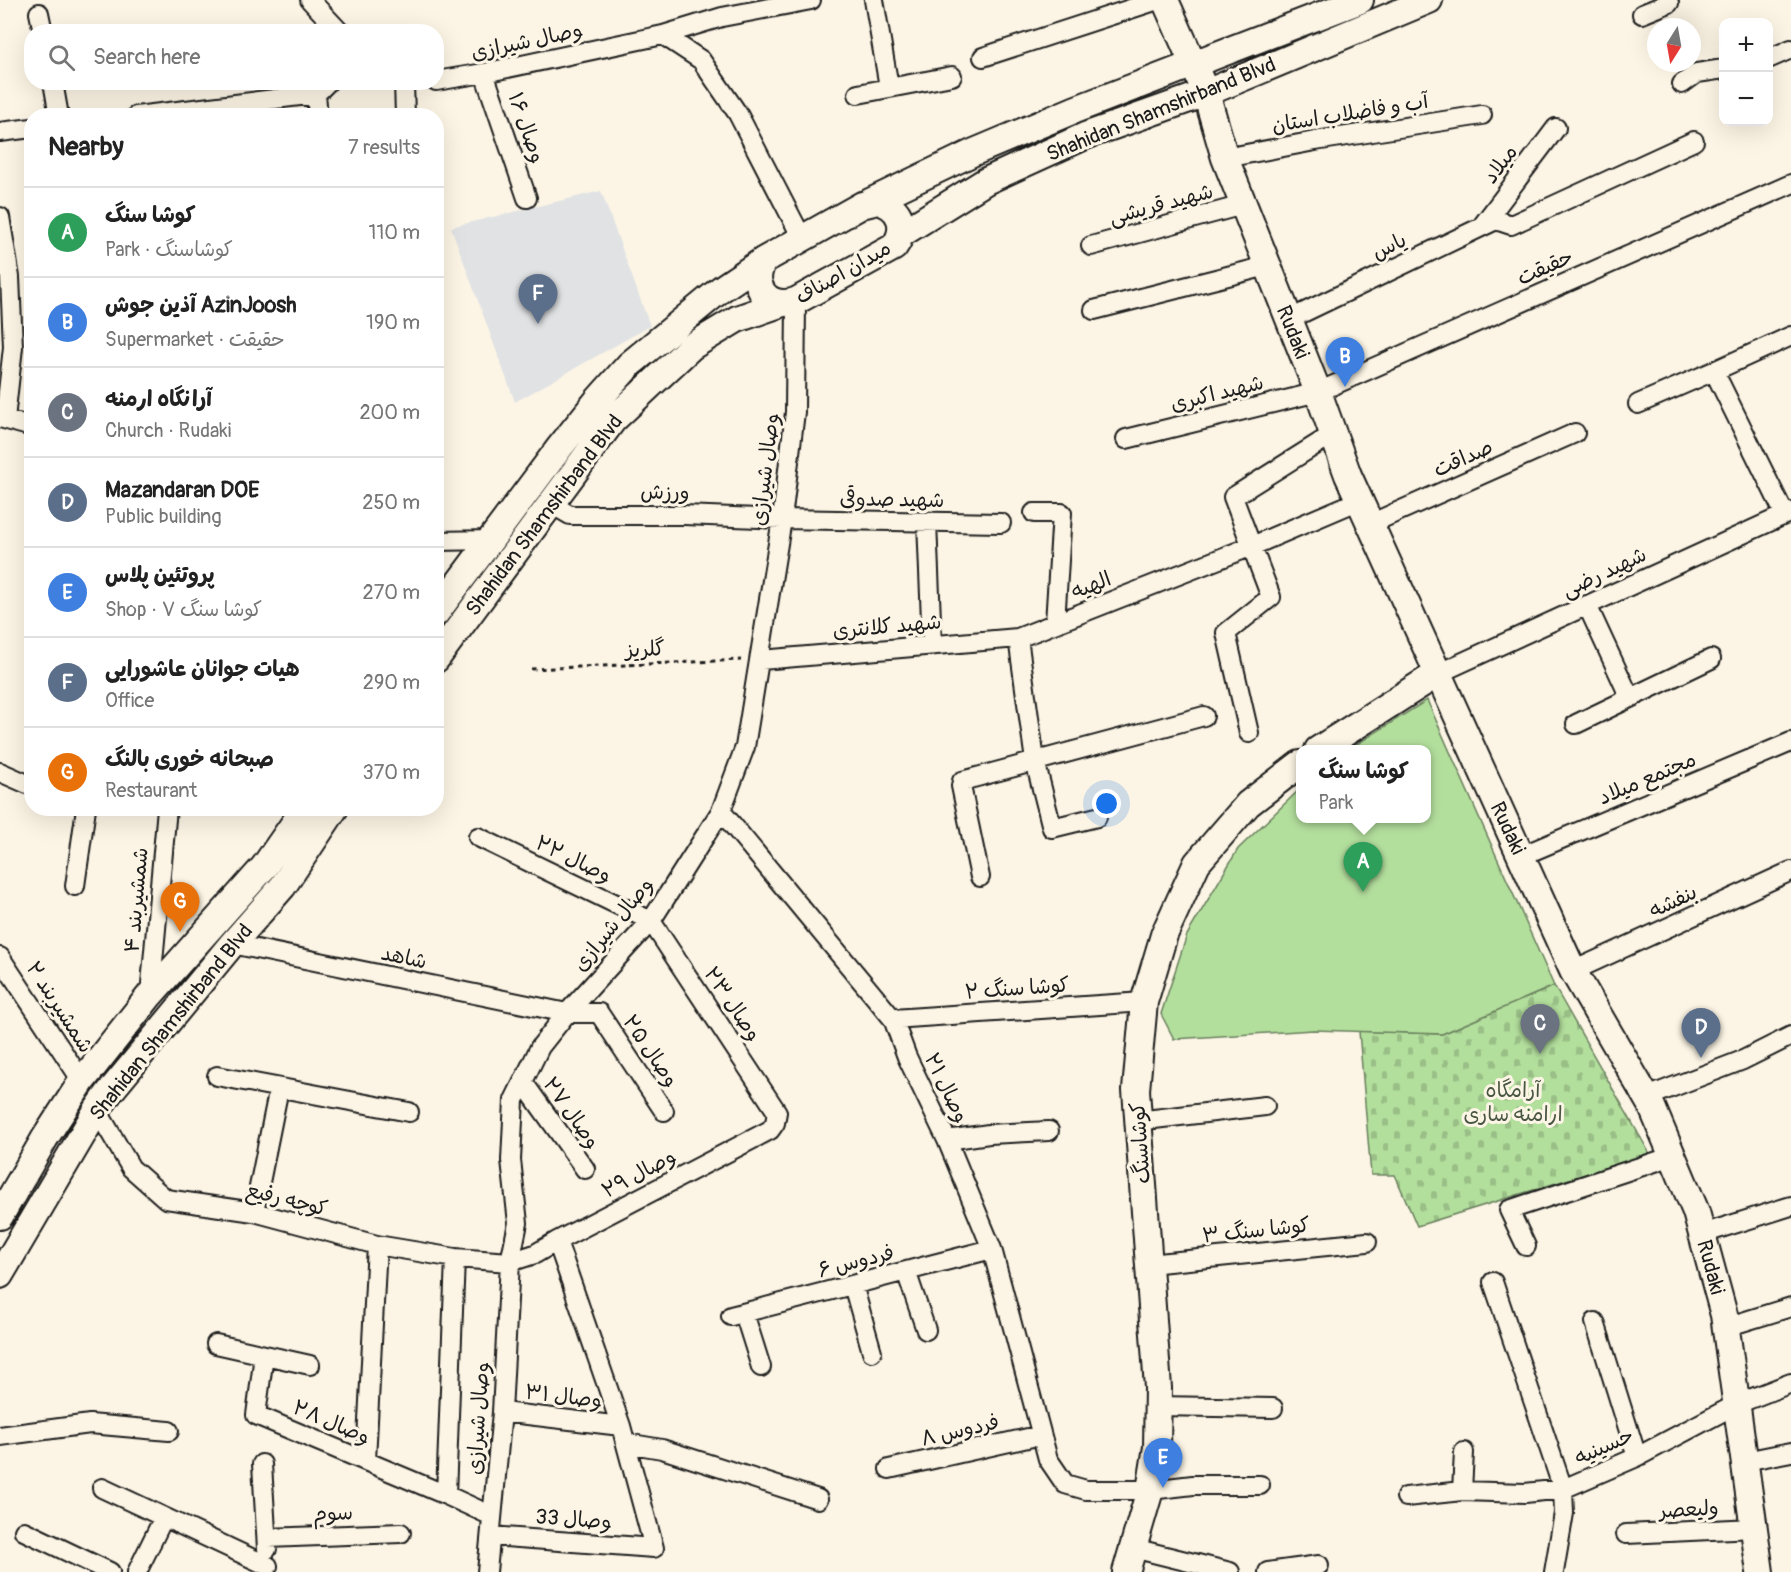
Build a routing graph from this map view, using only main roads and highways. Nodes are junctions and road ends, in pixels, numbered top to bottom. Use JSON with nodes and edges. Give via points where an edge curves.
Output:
{"nodes":[{"id":1,"x":1165,"y":0,"type":"edge"},
{"id":2,"x":1360,"y":0,"type":"edge"},
{"id":3,"x":1429,"y":0,"type":"edge"},
{"id":4,"x":1194,"y":65,"type":"junction"},
{"id":5,"x":1206,"y":93,"type":"junction"},
{"id":6,"x":870,"y":202,"type":"junction"},
{"id":7,"x":901,"y":234,"type":"junction"},
{"id":8,"x":764,"y":260,"type":"junction"},
{"id":9,"x":788,"y":302,"type":"junction"},
{"id":10,"x":444,"y":603,"type":"edge"},
{"id":11,"x":444,"y":648,"type":"edge"},
{"id":12,"x":1437,"y":674,"type":"junction"},
{"id":13,"x":1326,"y":745,"type":"edge"},
{"id":14,"x":1296,"y":767,"type":"edge"},
{"id":15,"x":299,"y":816,"type":"edge"},
{"id":16,"x":330,"y":816,"type":"edge"},
{"id":17,"x":0,"y":1216,"type":"edge"},
{"id":18,"x":0,"y":1275,"type":"edge"},
{"id":19,"x":1130,"y":1560,"type":"edge"},
{"id":20,"x":1760,"y":1572,"type":"edge"}],
"edges":[{"from":1,"to":4,"type":"main road"},
{"from":2,"to":4,"type":"main road","name":"Shahidan Shamshirband Blvd"},
{"from":3,"to":5,"type":"main road","name":"Shahidan Shamshirband Blvd"},
{"from":4,"to":5,"type":"main road","name":"Rudaki"},
{"from":4,"to":6,"type":"main road","name":"Shahidan Shamshirband Blvd","via":[[972,153]]},
{"from":5,"to":7,"type":"main road","name":"Shahidan Shamshirband Blvd","via":[[1085,136],[986,181]]},
{"from":5,"to":12,"type":"main road","name":"Rudaki","via":[[1225,158],[1348,475]]},
{"from":6,"to":7,"type":"main road","name":"میدان اصناف","via":[[893,207],[901,220]]},
{"from":6,"to":8,"type":"main road"},
{"from":7,"to":9,"type":"main road","name":"میدان اصناف","via":[[888,251]]},
{"from":8,"to":9,"type":"main road","name":"میدان اصناف","via":[[758,275],[761,290],[766,297]]},
{"from":8,"to":10,"type":"main road","name":"Shahidan Shamshirband Blvd","via":[[721,289],[630,364],[567,438]]},
{"from":9,"to":11,"type":"main road","name":"Shahidan Shamshirband Blvd","via":[[737,319],[691,347],[613,420]]},
{"from":12,"to":13,"type":"main road"},
{"from":12,"to":20,"type":"main road","name":"Rudaki","via":[[1573,971],[1647,1097],[1696,1212],[1726,1327]]},
{"from":14,"to":19,"type":"main road","name":"کوشاسنگ","via":[[1248,804],[1197,863],[1164,935],[1144,1002],[1136,1090],[1157,1447],[1150,1490]]},
{"from":15,"to":17,"type":"main road","name":"Shahidan Shamshirband Blvd","via":[[264,867],[150,995],[82,1081]]},
{"from":16,"to":18,"type":"main road","name":"Shahidan Shamshirband Blvd","via":[[283,886],[97,1110]]}]}
